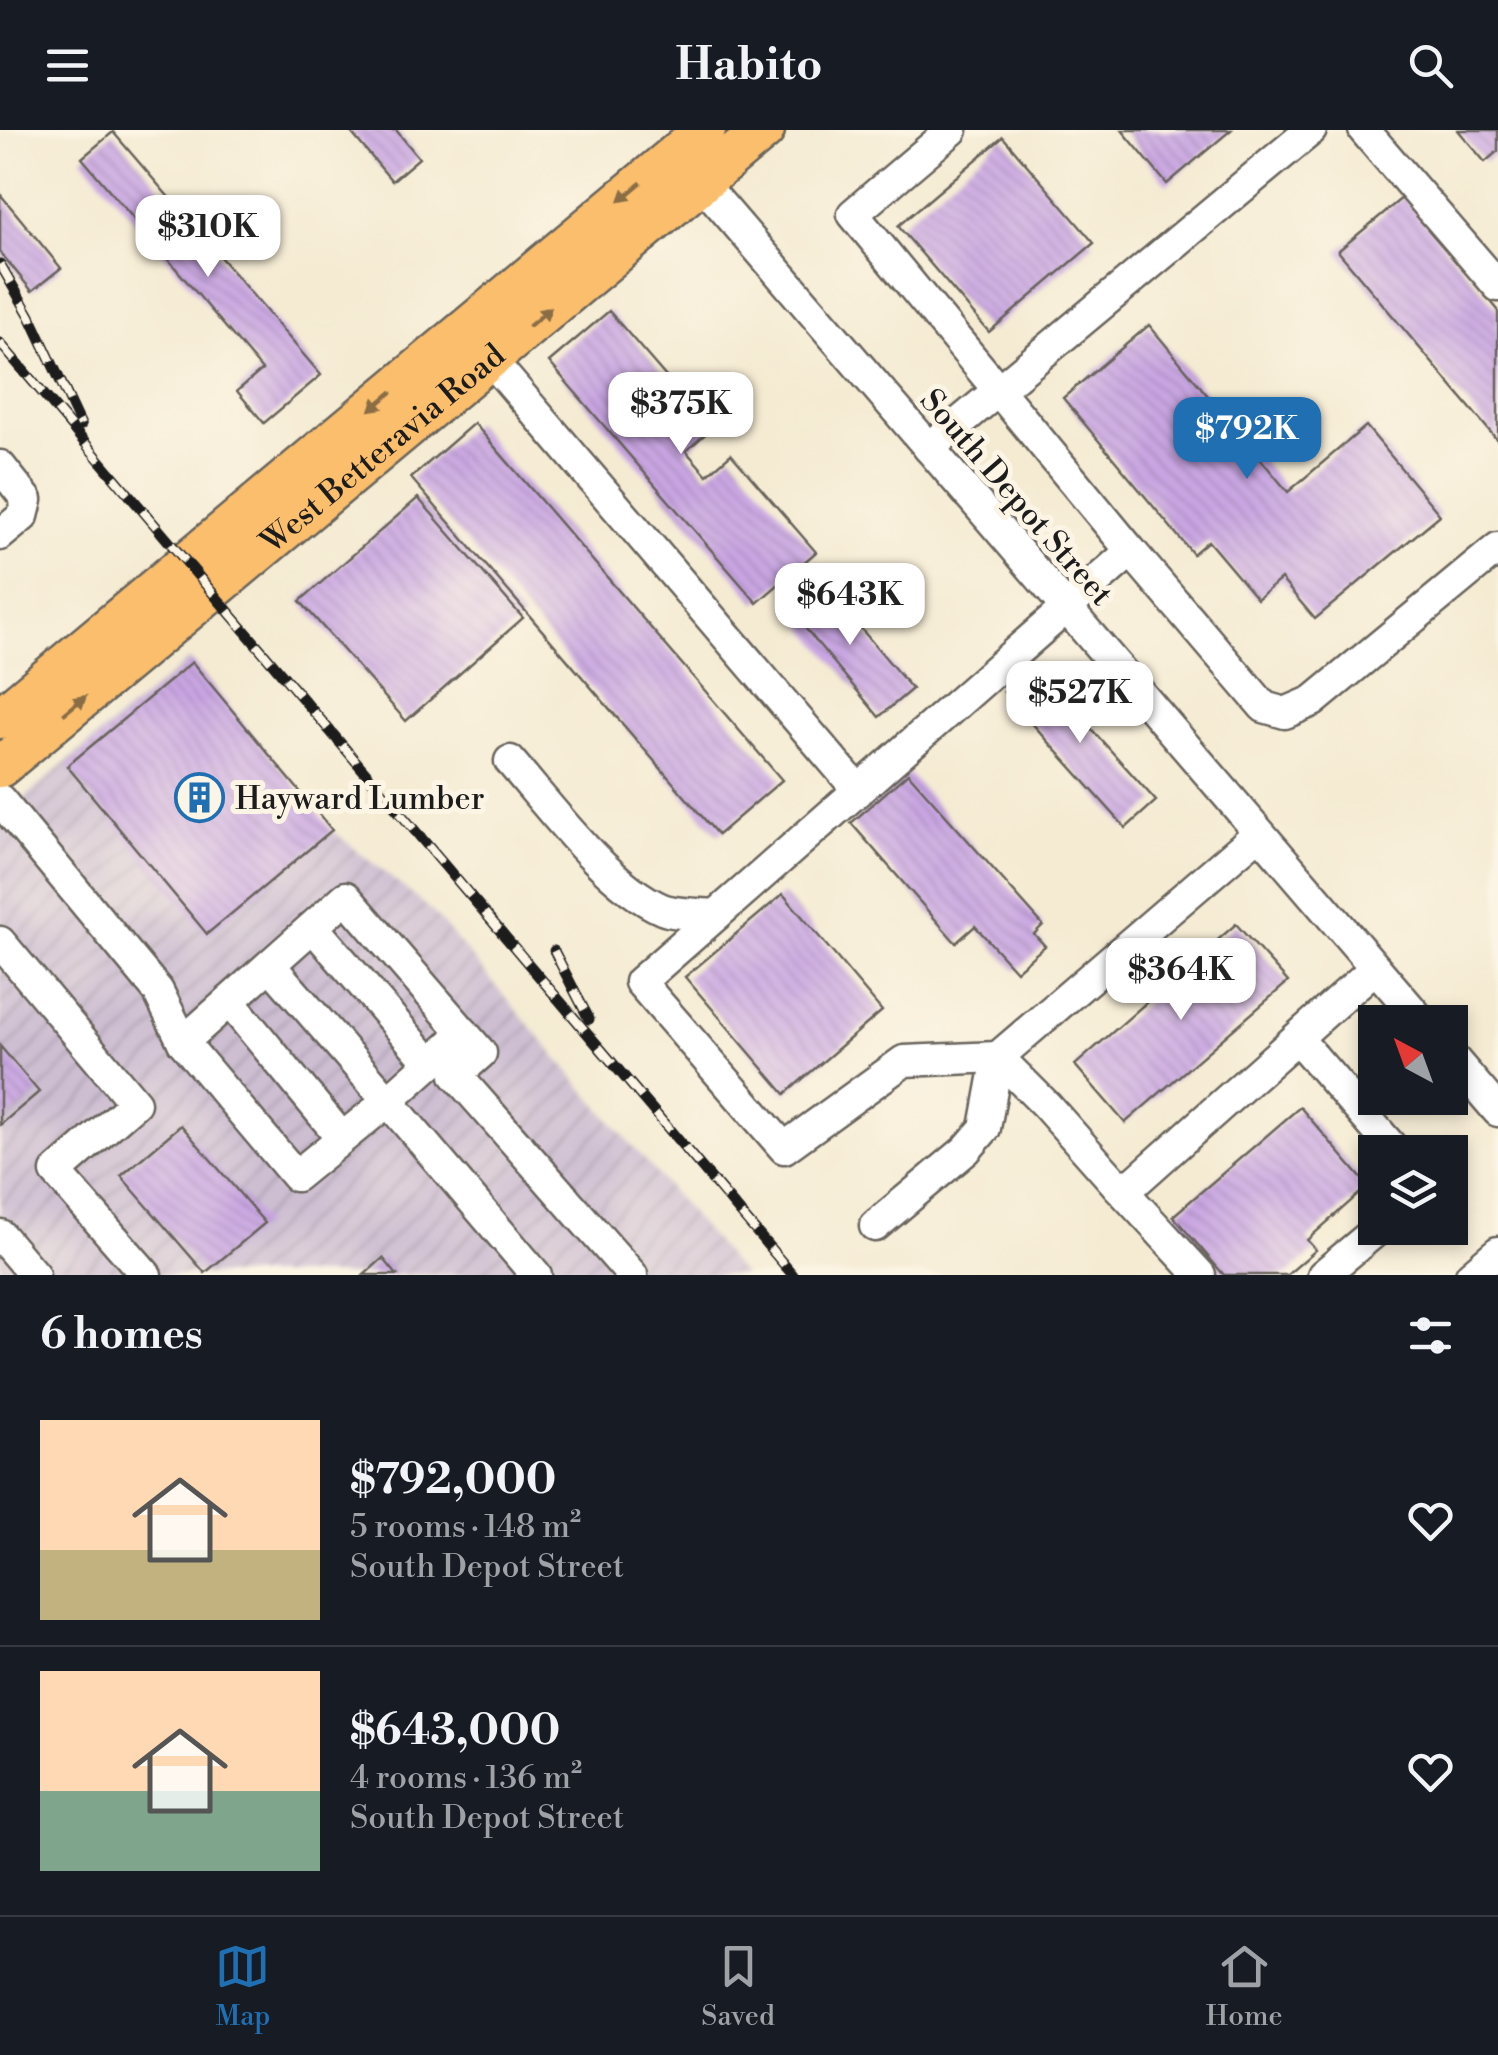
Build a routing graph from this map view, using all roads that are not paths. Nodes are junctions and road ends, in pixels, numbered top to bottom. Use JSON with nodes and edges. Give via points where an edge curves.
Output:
{"nodes":[{"id":1,"x":764,"y":130,"type":"edge"},
{"id":2,"x":952,"y":130,"type":"edge"},
{"id":3,"x":1311,"y":130,"type":"edge"},
{"id":4,"x":1364,"y":130,"type":"edge"},
{"id":5,"x":694,"y":155,"type":"edge"},
{"id":6,"x":1498,"y":286,"type":"edge"},
{"id":7,"x":490,"y":359,"type":"junction"},
{"id":8,"x":997,"y":391,"type":"junction"},
{"id":9,"x":929,"y":448,"type":"junction"},
{"id":10,"x":0,"y":466,"type":"edge"},
{"id":11,"x":0,"y":535,"type":"edge"},
{"id":12,"x":1498,"y":548,"type":"edge"},
{"id":13,"x":1130,"y":551,"type":"junction"},
{"id":14,"x":1065,"y":607,"type":"junction"},
{"id":15,"x":0,"y":718,"type":"edge"},
{"id":16,"x":510,"y":762,"type":"dead end"},
{"id":17,"x":0,"y":767,"type":"edge"},
{"id":18,"x":858,"y":790,"type":"junction"},
{"id":19,"x":0,"y":800,"type":"edge"},
{"id":20,"x":1259,"y":833,"type":"junction"},
{"id":21,"x":716,"y":914,"type":"junction"},
{"id":22,"x":313,"y":927,"type":"junction"},
{"id":23,"x":0,"y":942,"type":"edge"},
{"id":24,"x":270,"y":966,"type":"junction"},
{"id":25,"x":1376,"y":968,"type":"junction"},
{"id":26,"x":229,"y":1002,"type":"junction"},
{"id":27,"x":1408,"y":1005,"type":"edge"},
{"id":28,"x":464,"y":1033,"type":"junction"},
{"id":29,"x":1297,"y":1038,"type":"junction"},
{"id":30,"x":183,"y":1042,"type":"junction"},
{"id":31,"x":998,"y":1057,"type":"junction"},
{"id":32,"x":430,"y":1063,"type":"junction"},
{"id":33,"x":1468,"y":1076,"type":"edge"},
{"id":34,"x":388,"y":1101,"type":"junction"},
{"id":35,"x":1498,"y":1111,"type":"edge"},
{"id":36,"x":1381,"y":1135,"type":"edge"},
{"id":37,"x":342,"y":1138,"type":"junction"},
{"id":38,"x":1117,"y":1185,"type":"junction"},
{"id":39,"x":876,"y":1226,"type":"dead end"},
{"id":40,"x":0,"y":1234,"type":"edge"},
{"id":41,"x":1359,"y":1245,"type":"edge"},
{"id":42,"x":34,"y":1275,"type":"edge"},
{"id":43,"x":146,"y":1275,"type":"edge"},
{"id":44,"x":536,"y":1275,"type":"edge"},
{"id":45,"x":632,"y":1275,"type":"edge"},
{"id":46,"x":1200,"y":1275,"type":"edge"},
{"id":47,"x":1323,"y":1275,"type":"edge"}],
"edges":[{"from":1,"to":5,"type":"main road","name":"West Betteravia Road"},
{"from":2,"to":8,"type":"street","via":[[853,214]]},
{"from":3,"to":8,"type":"street"},
{"from":4,"to":6,"type":"street"},
{"from":7,"to":5,"type":"main road","name":"West Betteravia Road","one_way":true},
{"from":5,"to":9,"type":"street","name":"South Depot Street"},
{"from":5,"to":15,"type":"main road","name":"West Betteravia Road","one_way":true},
{"from":17,"to":7,"type":"main road","name":"West Betteravia Road","one_way":true},
{"from":7,"to":18,"type":"street"},
{"from":8,"to":9,"type":"street"},
{"from":8,"to":13,"type":"street"},
{"from":9,"to":14,"type":"street","name":"South Depot Street"},
{"from":10,"to":11,"type":"street","via":[[27,500],[23,516]]},
{"from":12,"to":13,"type":"street","via":[[1313,702],[1285,713],[1264,707]]},
{"from":13,"to":14,"type":"street"},
{"from":14,"to":18,"type":"street"},
{"from":14,"to":20,"type":"street","name":"South Depot Street"},
{"from":16,"to":21,"type":"street","via":[[589,852],[634,891],[664,910]]},
{"from":18,"to":21,"type":"street"},
{"from":19,"to":30,"type":"street","via":[[158,991]]},
{"from":20,"to":25,"type":"street","name":"South Depot Street"},
{"from":20,"to":31,"type":"street"},
{"from":21,"to":31,"type":"street","via":[[640,982],[784,1148],[904,1061]]},
{"from":22,"to":24,"type":"street"},
{"from":22,"to":28,"type":"street","via":[[346,898]]},
{"from":22,"to":32,"type":"street"},
{"from":23,"to":43,"type":"street","via":[[134,1104],[56,1172]]},
{"from":24,"to":26,"type":"street"},
{"from":24,"to":34,"type":"street"},
{"from":25,"to":27,"type":"street","name":"South Depot Street"},
{"from":25,"to":29,"type":"street"},
{"from":26,"to":30,"type":"street"},
{"from":26,"to":37,"type":"street"},
{"from":28,"to":32,"type":"street"},
{"from":28,"to":45,"type":"street","via":[[481,1053],[456,1075]]},
{"from":29,"to":36,"type":"street"},
{"from":29,"to":38,"type":"street","via":[[1132,1184]]},
{"from":30,"to":37,"type":"street","via":[[296,1176]]},
{"from":31,"to":38,"type":"street"},
{"from":31,"to":39,"type":"street","via":[[985,1128]]},
{"from":32,"to":34,"type":"street"},
{"from":33,"to":35,"type":"street"},
{"from":34,"to":37,"type":"street"},
{"from":34,"to":44,"type":"street"},
{"from":38,"to":46,"type":"street"},
{"from":40,"to":42,"type":"street"},
{"from":41,"to":47,"type":"street"}]}
